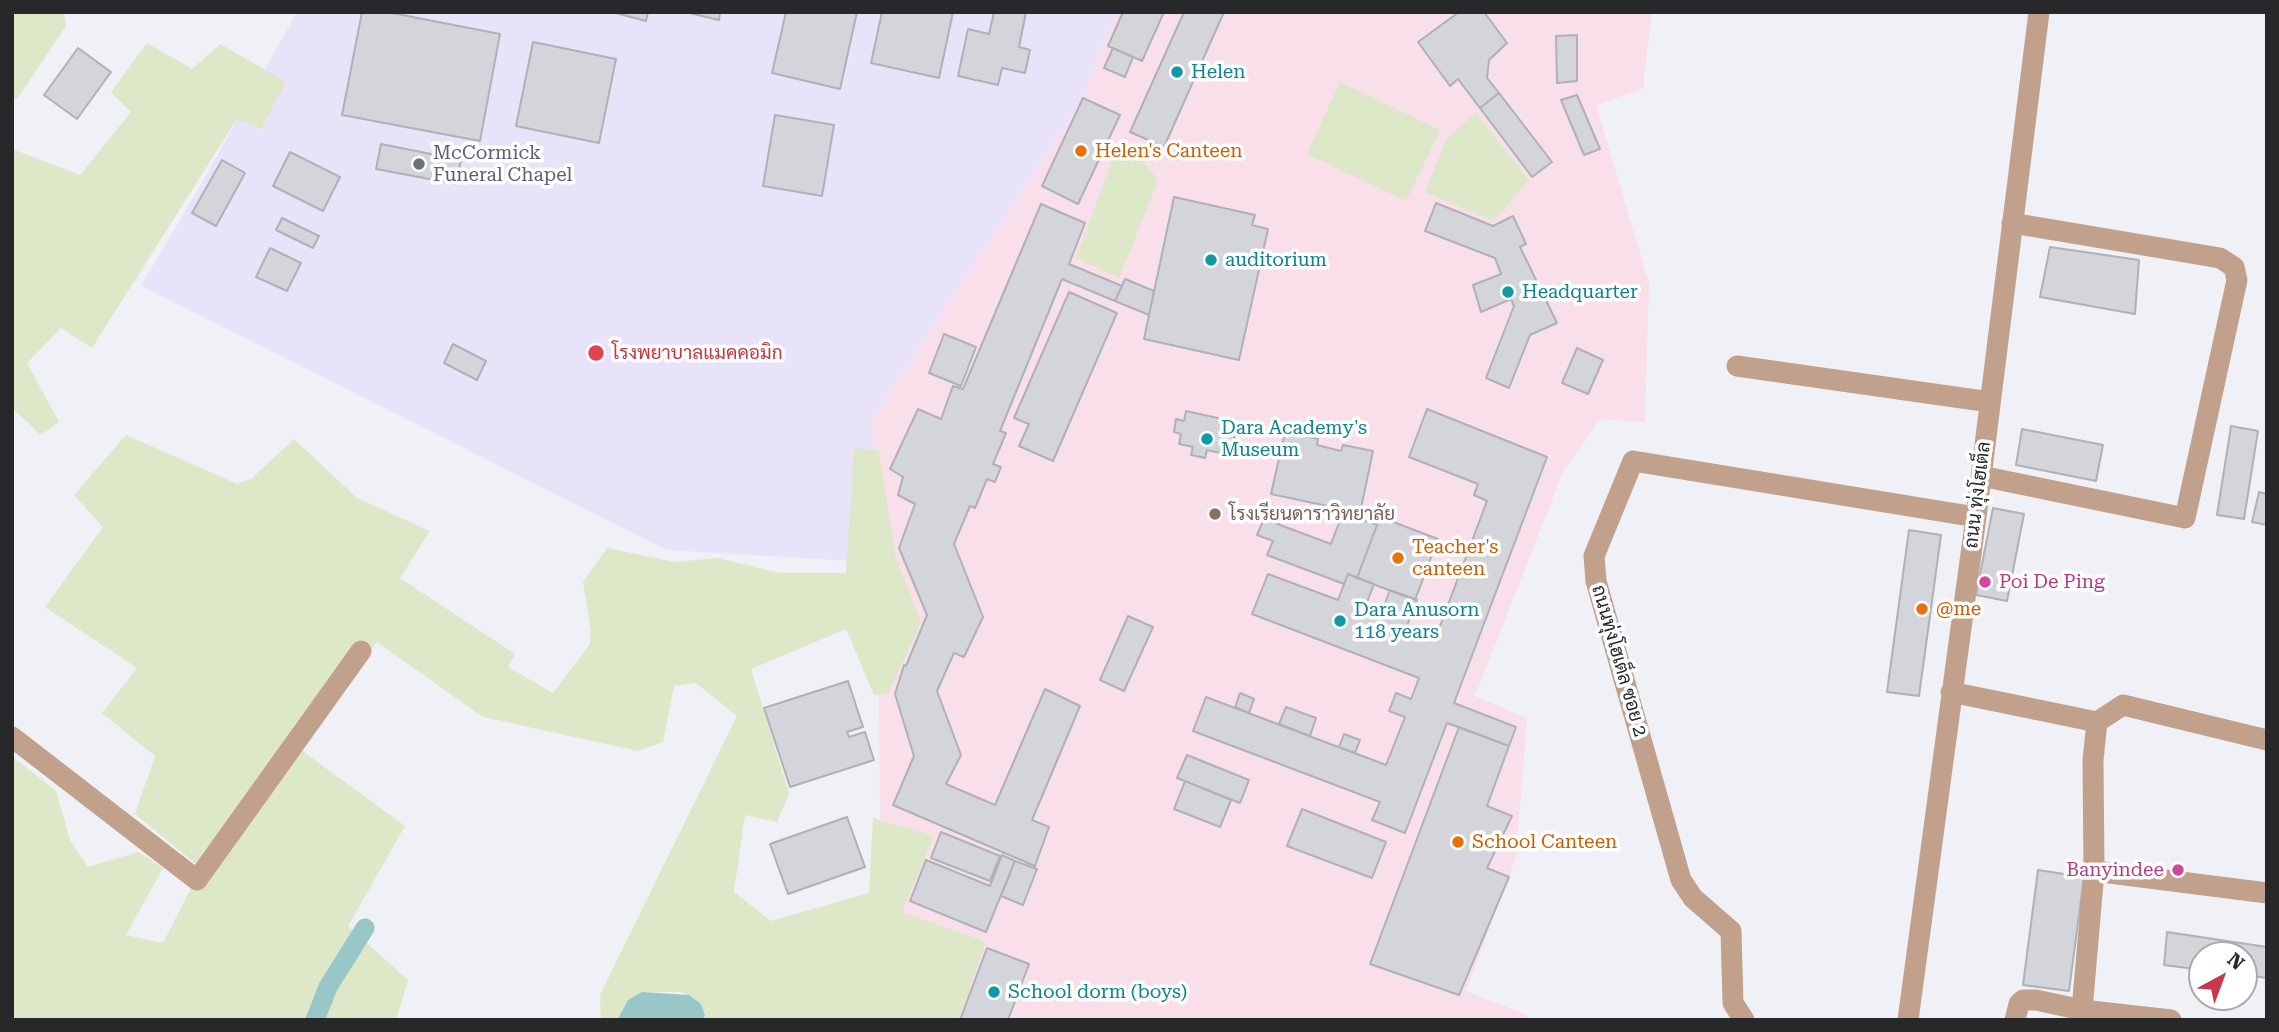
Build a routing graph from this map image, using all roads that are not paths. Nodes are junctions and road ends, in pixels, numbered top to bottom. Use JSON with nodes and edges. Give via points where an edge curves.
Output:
{"nodes":[{"id":1,"x":2039,"y":12,"type":"edge"},
{"id":2,"x":2012,"y":223,"type":"junction"},
{"id":3,"x":1737,"y":366,"type":"dead end"},
{"id":4,"x":1990,"y":402,"type":"junction"},
{"id":5,"x":1981,"y":476,"type":"junction"},
{"id":6,"x":1976,"y":517,"type":"junction"},
{"id":7,"x":361,"y":651,"type":"dead end"},
{"id":8,"x":1951,"y":692,"type":"junction"},
{"id":9,"x":2097,"y":722,"type":"junction"},
{"id":10,"x":12,"y":737,"type":"edge"},
{"id":11,"x":2267,"y":740,"type":"edge"},
{"id":12,"x":2094,"y":871,"type":"junction"},
{"id":13,"x":2267,"y":892,"type":"edge"},
{"id":14,"x":2082,"y":1010,"type":"junction"},
{"id":15,"x":1744,"y":1020,"type":"edge"},
{"id":16,"x":1908,"y":1020,"type":"edge"},
{"id":17,"x":2015,"y":1020,"type":"edge"},
{"id":18,"x":2171,"y":1020,"type":"edge"}],
"edges":[{"from":1,"to":2,"type":"street","name":"ถนน ทุ่งโฮเต็ล"},
{"from":2,"to":4,"type":"street","name":"ถนน ทุ่งโฮเต็ล"},
{"from":2,"to":5,"type":"street","via":[[2220,258],[2234,267],[2237,280],[2185,518]]},
{"from":3,"to":4,"type":"street"},
{"from":4,"to":5,"type":"street","name":"ถนน ทุ่งโฮเต็ล"},
{"from":5,"to":6,"type":"street","name":"ถนน ทุ่งโฮเต็ล"},
{"from":6,"to":8,"type":"street","name":"ถนน ทุ่งโฮเต็ล"},
{"from":6,"to":15,"type":"street","name":"ถนนทุ่งโฮเต็ล ซอย 2","via":[[1633,461],[1594,556],[1596,581],[1681,880],[1693,898],[1731,931],[1733,1003]]},
{"from":7,"to":10,"type":"street","via":[[197,880]]},
{"from":8,"to":9,"type":"street"},
{"from":8,"to":16,"type":"street","name":"ถนน ทุ่งโฮเต็ล"},
{"from":9,"to":11,"type":"street","via":[[2123,705]]},
{"from":9,"to":12,"type":"street"},
{"from":12,"to":13,"type":"street"},
{"from":12,"to":14,"type":"street"},
{"from":14,"to":17,"type":"street","via":[[2023,1000]]},
{"from":14,"to":18,"type":"street"}]}
